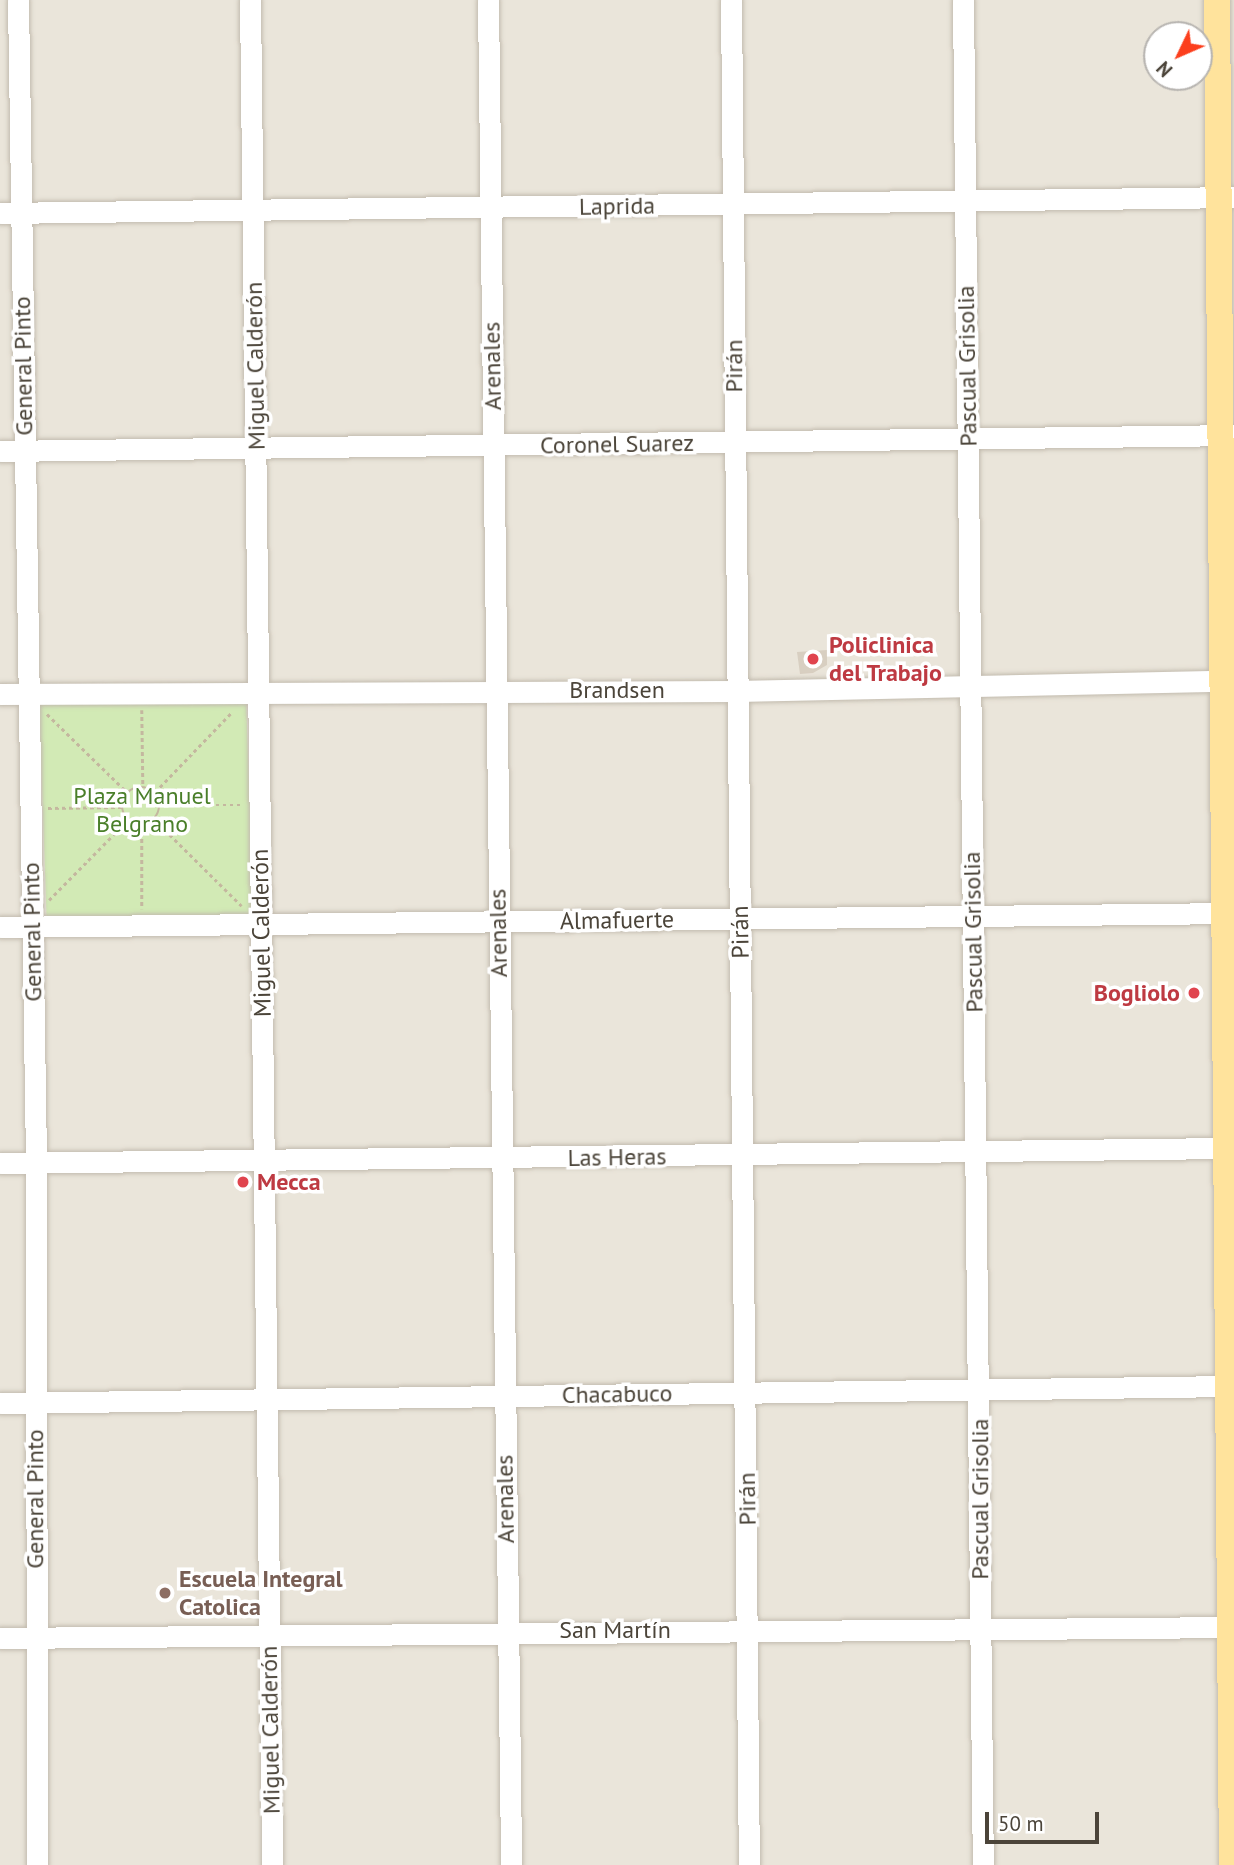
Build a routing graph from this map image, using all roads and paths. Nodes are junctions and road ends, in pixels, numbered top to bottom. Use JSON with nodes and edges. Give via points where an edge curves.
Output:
{"nodes":[{"id":1,"x":18,"y":0,"type":"edge"},
{"id":2,"x":250,"y":0,"type":"edge"},
{"id":3,"x":488,"y":0,"type":"edge"},
{"id":4,"x":730,"y":0,"type":"edge"},
{"id":5,"x":963,"y":0,"type":"edge"},
{"id":6,"x":1217,"y":0,"type":"edge"},
{"id":7,"x":1226,"y":197,"type":"edge"},
{"id":8,"x":965,"y":201,"type":"junction"},
{"id":9,"x":733,"y":205,"type":"junction"},
{"id":10,"x":490,"y":207,"type":"junction"},
{"id":11,"x":253,"y":210,"type":"junction"},
{"id":12,"x":10,"y":213,"type":"edge"},
{"id":13,"x":1227,"y":435,"type":"edge"},
{"id":14,"x":968,"y":439,"type":"junction"},
{"id":15,"x":734,"y":442,"type":"junction"},
{"id":16,"x":493,"y":445,"type":"junction"},
{"id":17,"x":256,"y":448,"type":"junction"},
{"id":18,"x":24,"y":450,"type":"junction"},
{"id":19,"x":0,"y":451,"type":"edge"},
{"id":20,"x":1228,"y":681,"type":"edge"},
{"id":21,"x":969,"y":687,"type":"junction"},
{"id":22,"x":258,"y":690,"type":"junction"},
{"id":23,"x":495,"y":690,"type":"junction"},
{"id":24,"x":736,"y":691,"type":"junction"},
{"id":25,"x":0,"y":694,"type":"edge"},
{"id":26,"x":142,"y":696,"type":"dead end"},
{"id":27,"x":34,"y":701,"type":"junction"},
{"id":28,"x":240,"y":704,"type":"dead end"},
{"id":29,"x":143,"y":786,"type":"junction"},
{"id":30,"x":127,"y":792,"type":"junction"},
{"id":31,"x":155,"y":792,"type":"junction"},
{"id":32,"x":250,"y":805,"type":"dead end"},
{"id":33,"x":160,"y":806,"type":"junction"},
{"id":34,"x":122,"y":807,"type":"junction"},
{"id":35,"x":44,"y":808,"type":"dead end"},
{"id":36,"x":128,"y":820,"type":"junction"},
{"id":37,"x":155,"y":820,"type":"junction"},
{"id":38,"x":142,"y":825,"type":"junction"},
{"id":39,"x":42,"y":908,"type":"dead end"},
{"id":40,"x":1228,"y":913,"type":"edge"},
{"id":41,"x":142,"y":916,"type":"dead end"},
{"id":42,"x":974,"y":916,"type":"junction"},
{"id":43,"x":256,"y":919,"type":"junction"},
{"id":44,"x":740,"y":919,"type":"junction"},
{"id":45,"x":498,"y":921,"type":"junction"},
{"id":46,"x":0,"y":927,"type":"edge"},
{"id":47,"x":32,"y":927,"type":"junction"},
{"id":48,"x":1229,"y":1148,"type":"edge"},
{"id":49,"x":976,"y":1152,"type":"junction"},
{"id":50,"x":743,"y":1155,"type":"junction"},
{"id":51,"x":501,"y":1158,"type":"junction"},
{"id":52,"x":264,"y":1160,"type":"junction"},
{"id":53,"x":0,"y":1163,"type":"edge"},
{"id":54,"x":36,"y":1163,"type":"junction"},
{"id":55,"x":1232,"y":1386,"type":"edge"},
{"id":56,"x":979,"y":1390,"type":"junction"},
{"id":57,"x":746,"y":1393,"type":"junction"},
{"id":58,"x":504,"y":1395,"type":"junction"},
{"id":59,"x":267,"y":1401,"type":"junction"},
{"id":60,"x":35,"y":1402,"type":"junction"},
{"id":61,"x":0,"y":1403,"type":"edge"},
{"id":62,"x":1232,"y":1627,"type":"edge"},
{"id":63,"x":980,"y":1628,"type":"junction"},
{"id":64,"x":749,"y":1629,"type":"junction"},
{"id":65,"x":506,"y":1631,"type":"junction"},
{"id":66,"x":269,"y":1634,"type":"junction"},
{"id":67,"x":36,"y":1637,"type":"junction"},
{"id":68,"x":0,"y":1638,"type":"edge"},
{"id":69,"x":37,"y":1865,"type":"edge"},
{"id":70,"x":272,"y":1865,"type":"edge"},
{"id":71,"x":511,"y":1865,"type":"edge"},
{"id":72,"x":749,"y":1865,"type":"edge"},
{"id":73,"x":983,"y":1865,"type":"edge"},
{"id":74,"x":1232,"y":1865,"type":"edge"}],
"edges":[{"from":1,"to":12,"type":"street","name":"General Pinto"},
{"from":2,"to":11,"type":"street","name":"Miguel Calderón"},
{"from":3,"to":10,"type":"street","name":"Arenales"},
{"from":4,"to":9,"type":"street","name":"Pirán"},
{"from":5,"to":8,"type":"street","name":"Pascual Grisolia"},
{"from":6,"to":7,"type":"main road"},
{"from":7,"to":8,"type":"street","name":"Laprida"},
{"from":7,"to":13,"type":"main road"},
{"from":8,"to":9,"type":"street","name":"Laprida"},
{"from":8,"to":14,"type":"street","name":"Pascual Grisolia"},
{"from":9,"to":10,"type":"street","name":"Laprida"},
{"from":9,"to":15,"type":"street","name":"Pirán"},
{"from":10,"to":11,"type":"street","name":"Laprida"},
{"from":10,"to":16,"type":"street","name":"Arenales"},
{"from":11,"to":12,"type":"street","name":"Laprida"},
{"from":11,"to":17,"type":"street","name":"Miguel Calderón"},
{"from":12,"to":18,"type":"street","name":"General Pinto"},
{"from":13,"to":14,"type":"street","name":"Coronel Suarez"},
{"from":13,"to":20,"type":"main road"},
{"from":14,"to":15,"type":"street","name":"Coronel Suarez"},
{"from":14,"to":21,"type":"street","name":"Pascual Grisolia"},
{"from":15,"to":16,"type":"street","name":"Coronel Suarez"},
{"from":15,"to":24,"type":"street","name":"Pirán"},
{"from":16,"to":17,"type":"street","name":"Coronel Suarez"},
{"from":16,"to":23,"type":"street","name":"Arenales"},
{"from":17,"to":18,"type":"street","name":"Coronel Suarez"},
{"from":17,"to":22,"type":"street","name":"Miguel Calderón"},
{"from":18,"to":19,"type":"street","name":"Coronel Suarez"},
{"from":18,"to":27,"type":"street","name":"General Pinto"},
{"from":20,"to":21,"type":"street","name":"Brandsen"},
{"from":20,"to":40,"type":"main road"},
{"from":21,"to":24,"type":"street","name":"Brandsen"},
{"from":21,"to":42,"type":"street","name":"Pascual Grisolia"},
{"from":22,"to":23,"type":"street","name":"Brandsen"},
{"from":22,"to":27,"type":"street","name":"Brandsen"},
{"from":22,"to":43,"type":"street","name":"Miguel Calderón"},
{"from":23,"to":24,"type":"street","name":"Brandsen"},
{"from":23,"to":45,"type":"street","name":"Arenales"},
{"from":24,"to":44,"type":"street","name":"Pirán"},
{"from":25,"to":27,"type":"street","name":"Brandsen"},
{"from":26,"to":29,"type":"path"},
{"from":27,"to":30,"type":"path"},
{"from":27,"to":47,"type":"street","name":"General Pinto"},
{"from":28,"to":31,"type":"path"},
{"from":29,"to":30,"type":"path"},
{"from":29,"to":31,"type":"path"},
{"from":30,"to":34,"type":"path"},
{"from":31,"to":33,"type":"path"},
{"from":32,"to":33,"type":"path"},
{"from":33,"to":37,"type":"path"},
{"from":34,"to":35,"type":"path"},
{"from":34,"to":36,"type":"path"},
{"from":36,"to":38,"type":"path"},
{"from":36,"to":39,"type":"path"},
{"from":37,"to":38,"type":"path"},
{"from":37,"to":43,"type":"path"},
{"from":38,"to":41,"type":"path"},
{"from":40,"to":42,"type":"street","name":"Almafuerte"},
{"from":40,"to":48,"type":"main road"},
{"from":42,"to":44,"type":"street","name":"Almafuerte"},
{"from":42,"to":49,"type":"street","name":"Pascual Grisolia"},
{"from":43,"to":45,"type":"street","name":"Almafuerte"},
{"from":43,"to":47,"type":"street","name":"Almafuerte"},
{"from":43,"to":52,"type":"street","name":"Miguel Calderón"},
{"from":44,"to":45,"type":"street","name":"Almafuerte"},
{"from":44,"to":50,"type":"street","name":"Pirán"},
{"from":45,"to":51,"type":"street","name":"Arenales"},
{"from":46,"to":47,"type":"street","name":"Almafuerte"},
{"from":47,"to":54,"type":"street","name":"General Pinto"},
{"from":48,"to":49,"type":"street","name":"Las Heras"},
{"from":48,"to":55,"type":"main road"},
{"from":49,"to":50,"type":"street","name":"Las Heras"},
{"from":49,"to":56,"type":"street","name":"Pascual Grisolia"},
{"from":50,"to":51,"type":"street","name":"Las Heras"},
{"from":50,"to":57,"type":"street","name":"Pirán"},
{"from":51,"to":52,"type":"street","name":"Las Heras"},
{"from":51,"to":58,"type":"street","name":"Arenales"},
{"from":52,"to":54,"type":"street","name":"Las Heras"},
{"from":52,"to":59,"type":"street","name":"Miguel Calderón"},
{"from":53,"to":54,"type":"street","name":"Las Heras"},
{"from":54,"to":60,"type":"street","name":"General Pinto"},
{"from":55,"to":56,"type":"street","name":"Chacabuco"},
{"from":55,"to":62,"type":"main road"},
{"from":56,"to":57,"type":"street","name":"Chacabuco"},
{"from":56,"to":63,"type":"street","name":"Pascual Grisolia"},
{"from":57,"to":58,"type":"street","name":"Chacabuco"},
{"from":57,"to":64,"type":"street","name":"Pirán"},
{"from":58,"to":59,"type":"street","name":"Chacabuco"},
{"from":58,"to":65,"type":"street","name":"Arenales"},
{"from":59,"to":60,"type":"street","name":"Chacabuco"},
{"from":59,"to":66,"type":"street","name":"Miguel Calderón"},
{"from":60,"to":61,"type":"street","name":"Chacabuco"},
{"from":60,"to":67,"type":"street","name":"General Pinto"},
{"from":62,"to":63,"type":"street","name":"San Martín"},
{"from":62,"to":74,"type":"main road"},
{"from":63,"to":64,"type":"street","name":"San Martín"},
{"from":63,"to":73,"type":"street","name":"Pascual Grisolia"},
{"from":64,"to":65,"type":"street","name":"San Martín"},
{"from":64,"to":72,"type":"street","name":"Pirán"},
{"from":65,"to":66,"type":"street","name":"San Martín"},
{"from":65,"to":71,"type":"street","name":"Arenales"},
{"from":66,"to":67,"type":"street","name":"San Martín"},
{"from":66,"to":70,"type":"street","name":"Miguel Calderón"},
{"from":67,"to":68,"type":"street","name":"San Martín"},
{"from":67,"to":69,"type":"street","name":"General Pinto"}]}
